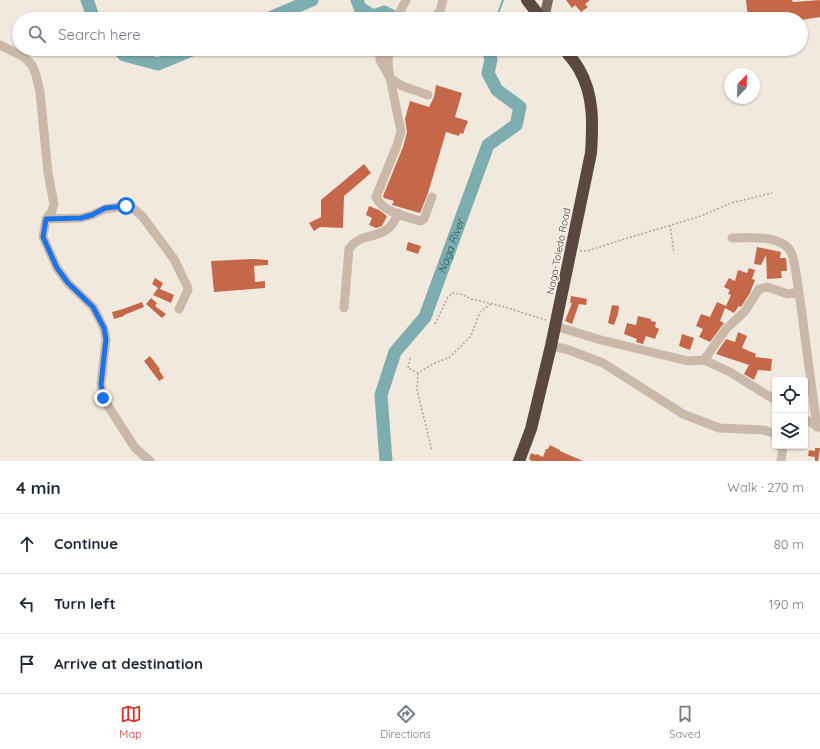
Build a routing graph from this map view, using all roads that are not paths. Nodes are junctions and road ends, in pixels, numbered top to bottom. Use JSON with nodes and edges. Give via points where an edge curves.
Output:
{"nodes":[{"id":1,"x":406,"y":0,"type":"edge"},
{"id":2,"x":443,"y":0,"type":"edge"},
{"id":3,"x":548,"y":0,"type":"edge"},
{"id":4,"x":529,"y":1,"type":"edge"},
{"id":5,"x":400,"y":12,"type":"edge"},
{"id":6,"x":439,"y":12,"type":"edge"},
{"id":7,"x":538,"y":12,"type":"edge"},
{"id":8,"x":545,"y":12,"type":"edge"},
{"id":9,"x":0,"y":45,"type":"edge"},
{"id":10,"x":12,"y":51,"type":"edge"},
{"id":11,"x":22,"y":56,"type":"edge"},
{"id":12,"x":380,"y":56,"type":"edge"},
{"id":13,"x":389,"y":56,"type":"edge"},
{"id":14,"x":569,"y":56,"type":"edge"},
{"id":15,"x":390,"y":78,"type":"junction"},
{"id":16,"x":428,"y":95,"type":"dead end"},
{"id":17,"x":432,"y":197,"type":"dead end"},
{"id":18,"x":398,"y":213,"type":"junction"},
{"id":19,"x":46,"y":219,"type":"junction"},
{"id":20,"x":732,"y":238,"type":"dead end"},
{"id":21,"x":799,"y":292,"type":"junction"},
{"id":22,"x":344,"y":308,"type":"dead end"},
{"id":23,"x":180,"y":309,"type":"dead end"},
{"id":24,"x":555,"y":325,"type":"junction"},
{"id":25,"x":551,"y":346,"type":"junction"},
{"id":26,"x":704,"y":360,"type":"junction"},
{"id":27,"x":772,"y":398,"type":"edge"},
{"id":28,"x":808,"y":421,"type":"edge"},
{"id":29,"x":819,"y":428,"type":"edge"},
{"id":30,"x":772,"y":433,"type":"edge"},
{"id":31,"x":783,"y":449,"type":"edge"},
{"id":32,"x":150,"y":461,"type":"edge"},
{"id":33,"x":519,"y":461,"type":"edge"},
{"id":34,"x":781,"y":461,"type":"edge"}],
"edges":[{"from":1,"to":5,"type":"street"},
{"from":2,"to":6,"type":"street"},
{"from":3,"to":8,"type":"main road"},
{"from":4,"to":7,"type":"highway"},
{"from":9,"to":10,"type":"street"},
{"from":11,"to":19,"type":"street","via":[[32,65],[40,92],[48,173],[54,204]]},
{"from":12,"to":15,"type":"street"},
{"from":13,"to":15,"type":"street"},
{"from":14,"to":24,"type":"highway","name":"Naga-Toledo Road","via":[[579,69],[591,99],[593,125],[590,152]]},
{"from":15,"to":16,"type":"street","via":[[398,85]]},
{"from":15,"to":18,"type":"street","via":[[401,131],[376,198],[384,208]]},
{"from":17,"to":18,"type":"street","via":[[424,219],[420,221]]},
{"from":18,"to":22,"type":"street","via":[[391,227],[379,234],[361,238],[349,249]]},
{"from":19,"to":23,"type":"street","via":[[81,218],[105,208],[126,206],[134,209],[174,259],[187,286],[188,290]]},
{"from":19,"to":32,"type":"street","via":[[43,237],[57,268],[68,283],[93,307],[104,328],[106,339],[101,384],[103,398],[135,448]]},
{"from":20,"to":21,"type":"street","via":[[769,238],[784,245],[791,252]]},
{"from":21,"to":26,"type":"street","via":[[788,294],[767,287],[759,289],[745,311],[726,329]]},
{"from":21,"to":29,"type":"street"},
{"from":24,"to":25,"type":"highway","name":"Naga-Toledo Road"},
{"from":24,"to":26,"type":"street","via":[[601,340],[688,361]]},
{"from":25,"to":30,"type":"street","via":[[603,363],[683,414],[719,428],[764,430]]},
{"from":25,"to":33,"type":"highway","name":"Naga-Toledo Road","via":[[531,429]]},
{"from":26,"to":27,"type":"street","via":[[730,372]]},
{"from":28,"to":29,"type":"street"},
{"from":31,"to":34,"type":"street"}]}
